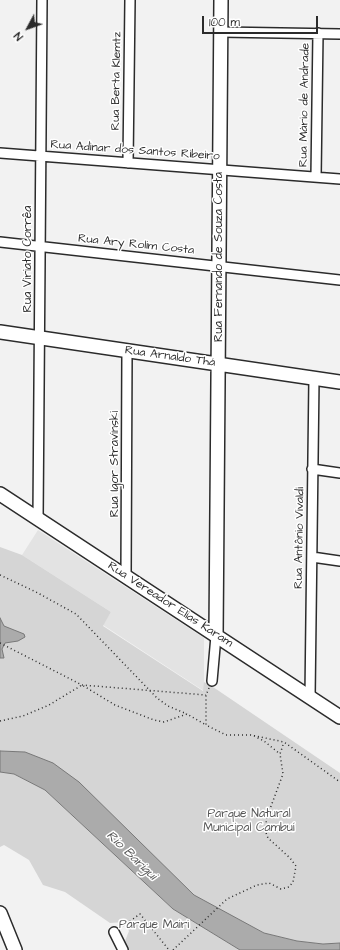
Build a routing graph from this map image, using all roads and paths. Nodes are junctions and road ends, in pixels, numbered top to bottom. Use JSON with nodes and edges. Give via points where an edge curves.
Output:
{"nodes":[{"id":1,"x":42,"y":0,"type":"edge"},
{"id":2,"x":130,"y":0,"type":"edge"},
{"id":3,"x":221,"y":0,"type":"edge"},
{"id":4,"x":221,"y":32,"type":"junction"},
{"id":5,"x":318,"y":33,"type":"junction"},
{"id":6,"x":340,"y":34,"type":"edge"},
{"id":7,"x":0,"y":153,"type":"edge"},
{"id":8,"x":40,"y":156,"type":"junction"},
{"id":9,"x":128,"y":163,"type":"junction"},
{"id":10,"x":220,"y":170,"type":"junction"},
{"id":11,"x":316,"y":177,"type":"junction"},
{"id":12,"x":340,"y":179,"type":"edge"},
{"id":13,"x":0,"y":242,"type":"edge"},
{"id":14,"x":40,"y":246,"type":"junction"},
{"id":15,"x":219,"y":266,"type":"junction"},
{"id":16,"x":340,"y":280,"type":"edge"},
{"id":17,"x":0,"y":332,"type":"edge"},
{"id":18,"x":39,"y":338,"type":"junction"},
{"id":19,"x":127,"y":351,"type":"junction"},
{"id":20,"x":218,"y":364,"type":"junction"},
{"id":21,"x":314,"y":378,"type":"junction"},
{"id":22,"x":340,"y":382,"type":"edge"},
{"id":23,"x":312,"y":469,"type":"junction"},
{"id":24,"x":340,"y":473,"type":"edge"},
{"id":25,"x":0,"y":494,"type":"edge"},
{"id":26,"x":38,"y":519,"type":"junction"},
{"id":27,"x":312,"y":557,"type":"junction"},
{"id":28,"x":340,"y":561,"type":"edge"},
{"id":29,"x":0,"y":575,"type":"edge"},
{"id":30,"x":126,"y":576,"type":"junction"},
{"id":31,"x":216,"y":636,"type":"junction"},
{"id":32,"x":0,"y":643,"type":"edge"},
{"id":33,"x":212,"y":681,"type":"joint"},
{"id":34,"x":82,"y":685,"type":"junction"},
{"id":35,"x":150,"y":691,"type":"junction"},
{"id":36,"x":206,"y":695,"type":"junction"},
{"id":37,"x":310,"y":697,"type":"junction"},
{"id":38,"x":188,"y":714,"type":"junction"},
{"id":39,"x":339,"y":714,"type":"edge"},
{"id":40,"x":0,"y":721,"type":"edge"},
{"id":41,"x":206,"y":725,"type":"junction"},
{"id":42,"x":251,"y":735,"type":"junction"},
{"id":43,"x":284,"y":742,"type":"junction"},
{"id":44,"x":280,"y":754,"type":"junction"},
{"id":45,"x":340,"y":782,"type":"edge"},
{"id":46,"x":0,"y":913,"type":"edge"},
{"id":47,"x":114,"y":932,"type":"joint"},
{"id":48,"x":15,"y":950,"type":"edge"},
{"id":49,"x":123,"y":950,"type":"edge"},
{"id":50,"x":169,"y":950,"type":"edge"},
{"id":51,"x":173,"y":950,"type":"edge"}],
"edges":[{"from":1,"to":8,"type":"street","name":"Rua Viriato Corrêa"},
{"from":2,"to":9,"type":"street","name":"Rua Berta Klemtz"},
{"from":3,"to":4,"type":"main road","name":"Rua Fernando de Souza Costa"},
{"from":4,"to":5,"type":"street"},
{"from":4,"to":10,"type":"main road","name":"Rua Fernando de Souza Costa"},
{"from":5,"to":6,"type":"street"},
{"from":5,"to":11,"type":"street","name":"Rua Mário de Andrade"},
{"from":7,"to":8,"type":"street","name":"Rua Adinar dos Santos Ribeiro"},
{"from":8,"to":9,"type":"street","name":"Rua Adinar dos Santos Ribeiro"},
{"from":8,"to":14,"type":"street","name":"Rua Viriato Corrêa"},
{"from":9,"to":10,"type":"street","name":"Rua Adinar dos Santos Ribeiro"},
{"from":10,"to":11,"type":"street","name":"Rua Adinar dos Santos Ribeiro"},
{"from":10,"to":15,"type":"main road","name":"Rua Fernando de Souza Costa"},
{"from":11,"to":12,"type":"street","name":"Rua Adinar dos Santos Ribeiro"},
{"from":13,"to":14,"type":"street","name":"Rua Ary Rolim Costa"},
{"from":14,"to":15,"type":"street","name":"Rua Ary Rolim Costa"},
{"from":14,"to":18,"type":"street","name":"Rua Viriato Corrêa"},
{"from":15,"to":16,"type":"street","name":"Rua Ary Rolim Costa"},
{"from":15,"to":20,"type":"main road","name":"Rua Fernando de Souza Costa"},
{"from":17,"to":18,"type":"main road","name":"Rua Arnaldo Thá"},
{"from":18,"to":19,"type":"main road","name":"Rua Arnaldo Thá"},
{"from":18,"to":26,"type":"street","name":"Rua Viriato Corrêa"},
{"from":19,"to":20,"type":"main road","name":"Rua Arnaldo Thá"},
{"from":19,"to":30,"type":"street","name":"Rua Igor Stravinski"},
{"from":20,"to":21,"type":"main road","name":"Rua Arnaldo Thá"},
{"from":20,"to":31,"type":"main road","name":"Rua Fernando de Souza Costa"},
{"from":21,"to":22,"type":"main road","name":"Rua Arnaldo Thá"},
{"from":21,"to":23,"type":"street","name":"Rua Antônio Vivaldi"},
{"from":23,"to":24,"type":"street"},
{"from":23,"to":27,"type":"street","name":"Rua Antônio Vivaldi"},
{"from":25,"to":26,"type":"main road","name":"Rua Vereador Elias Karam"},
{"from":26,"to":30,"type":"main road","name":"Rua Vereador Elias Karam"},
{"from":27,"to":28,"type":"street"},
{"from":27,"to":37,"type":"street","name":"Rua Antônio Vivaldi"},
{"from":29,"to":35,"type":"path","via":[[76,614]]},
{"from":30,"to":31,"type":"main road","name":"Rua Vereador Elias Karam"},
{"from":31,"to":33,"type":"street","name":"Rua Fernando de Souza Costa"},
{"from":31,"to":37,"type":"main road","name":"Rua Vereador Elias Karam"},
{"from":32,"to":34,"type":"path"},
{"from":33,"to":36,"type":"path"},
{"from":34,"to":35,"type":"path"},
{"from":34,"to":38,"type":"path","via":[[115,705],[154,720],[164,722]]},
{"from":34,"to":40,"type":"path","via":[[49,705],[23,716]]},
{"from":35,"to":36,"type":"path"},
{"from":35,"to":38,"type":"path","via":[[168,706]]},
{"from":36,"to":41,"type":"path"},
{"from":37,"to":39,"type":"main road","name":"Rua Vereador Elias Karam"},
{"from":38,"to":41,"type":"path"},
{"from":41,"to":42,"type":"path","via":[[226,735]]},
{"from":42,"to":43,"type":"path"},
{"from":42,"to":44,"type":"path","via":[[264,741]]},
{"from":43,"to":44,"type":"path"},
{"from":43,"to":45,"type":"path"},
{"from":44,"to":51,"type":"path","via":[[283,774],[267,817],[265,830],[268,838],[296,866],[292,882],[289,887],[282,889],[269,884],[257,885],[233,896]]},
{"from":46,"to":48,"type":"main road"},
{"from":47,"to":49,"type":"street"},
{"from":47,"to":50,"type":"path","via":[[140,914]]}]}
